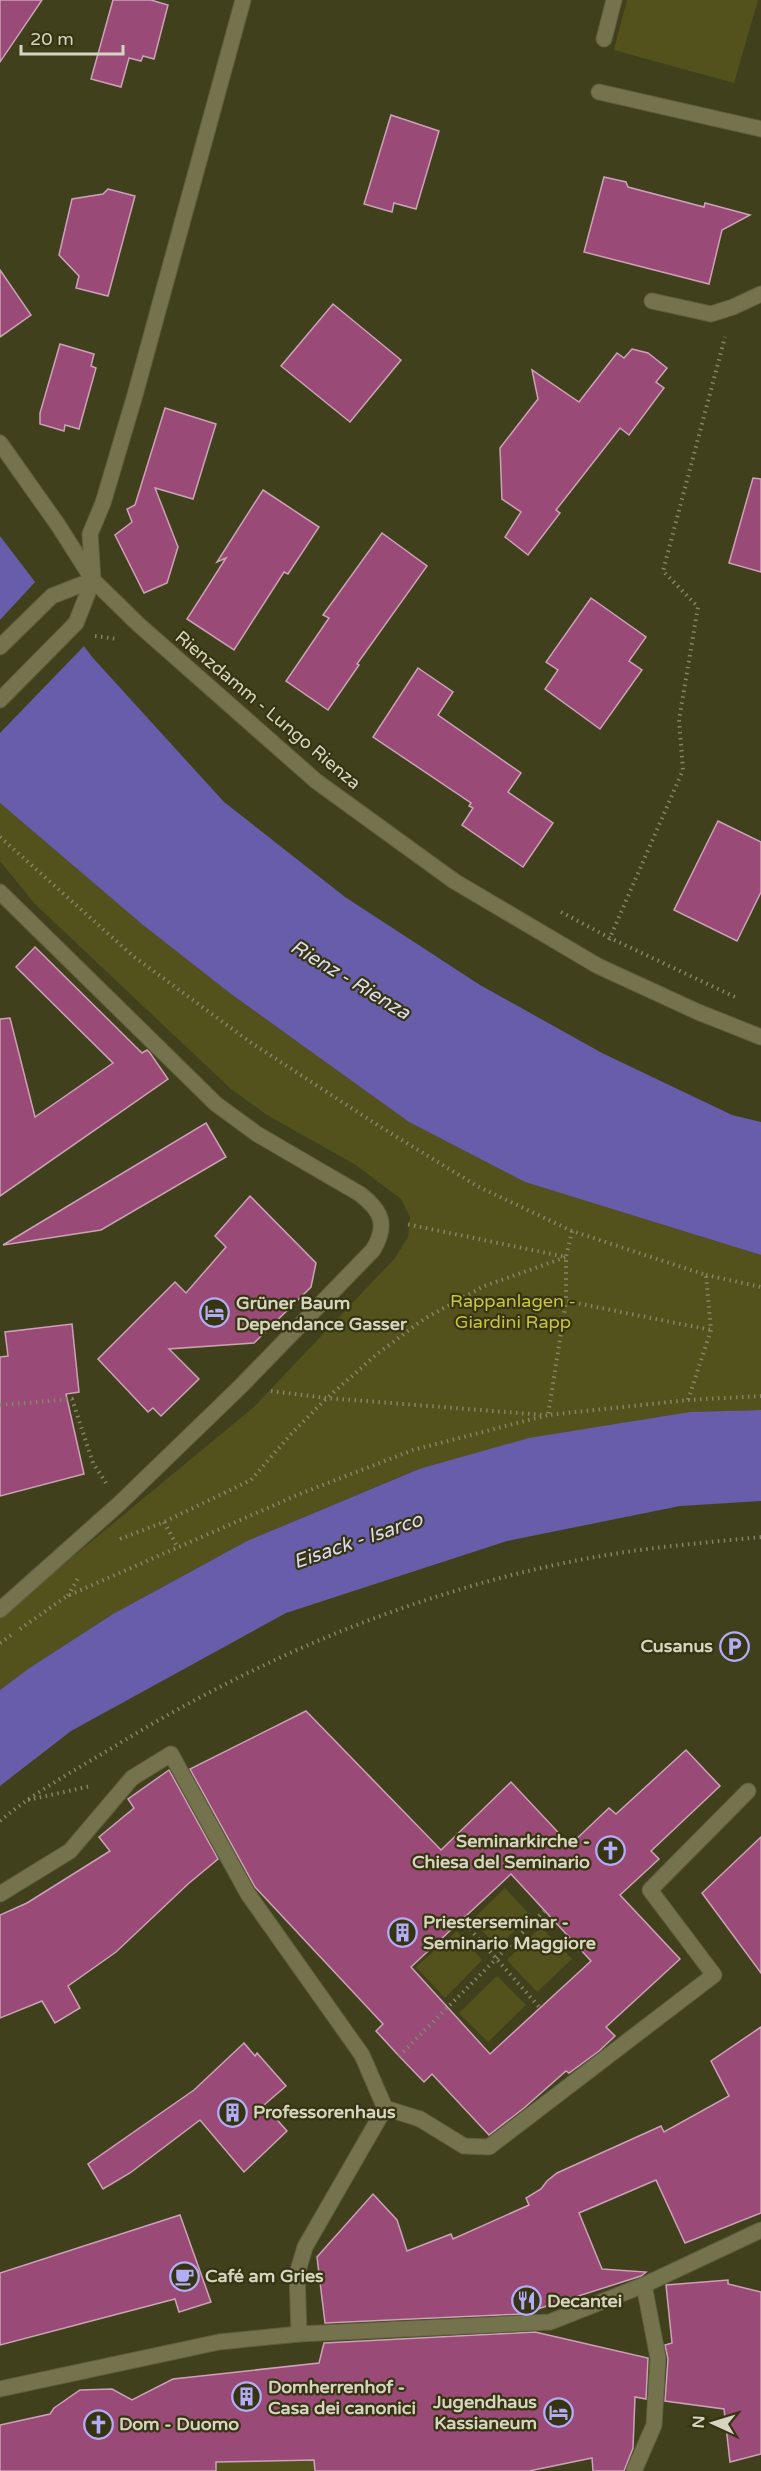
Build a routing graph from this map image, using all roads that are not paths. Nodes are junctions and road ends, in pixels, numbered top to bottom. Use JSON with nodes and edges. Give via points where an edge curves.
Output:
{"nodes":[{"id":1,"x":243,"y":0,"type":"edge"},
{"id":2,"x":614,"y":0,"type":"edge"},
{"id":3,"x":604,"y":39,"type":"dead end"},
{"id":4,"x":599,"y":92,"type":"dead end"},
{"id":5,"x":761,"y":129,"type":"edge"},
{"id":6,"x":761,"y":294,"type":"edge"},
{"id":7,"x":652,"y":301,"type":"dead end"},
{"id":8,"x":0,"y":443,"type":"edge"},
{"id":9,"x":93,"y":580,"type":"junction"},
{"id":10,"x":0,"y":647,"type":"edge"},
{"id":11,"x":0,"y":700,"type":"edge"},
{"id":12,"x":0,"y":892,"type":"edge"},
{"id":13,"x":761,"y":1037,"type":"edge"},
{"id":14,"x":0,"y":1610,"type":"edge"},
{"id":15,"x":748,"y":1791,"type":"dead end"},
{"id":16,"x":0,"y":1894,"type":"edge"},
{"id":17,"x":385,"y":2108,"type":"junction"},
{"id":18,"x":761,"y":2230,"type":"edge"},
{"id":19,"x":644,"y":2285,"type":"junction"},
{"id":20,"x":299,"y":2334,"type":"junction"},
{"id":21,"x":0,"y":2389,"type":"edge"},
{"id":22,"x":634,"y":2471,"type":"edge"}],
"edges":[{"from":1,"to":9,"type":"street","via":[[135,395],[90,534]]},
{"from":2,"to":3,"type":"street"},
{"from":4,"to":5,"type":"street"},
{"from":6,"to":7,"type":"street","via":[[711,314]]},
{"from":8,"to":9,"type":"street","name":"Rienzdamm - Lungo Rienza"},
{"from":9,"to":10,"type":"street","via":[[52,596]]},
{"from":9,"to":11,"type":"street","via":[[76,623]]},
{"from":9,"to":13,"type":"street","name":"Rienzdamm - Lungo Rienza","via":[[316,781],[454,881],[598,966]]},
{"from":12,"to":14,"type":"street","via":[[216,1104],[257,1134],[360,1194],[375,1206],[381,1220],[381,1237],[373,1250],[241,1386],[120,1503]]},
{"from":15,"to":17,"type":"street","via":[[650,1890],[714,1975],[489,2147],[464,2146],[420,2119]]},
{"from":16,"to":17,"type":"street","via":[[70,1851],[132,1778],[171,1754],[248,1894],[362,2055]]},
{"from":17,"to":20,"type":"street","via":[[305,2247],[297,2274]]},
{"from":18,"to":19,"type":"street"},
{"from":19,"to":20,"type":"street","via":[[550,2322]]},
{"from":19,"to":22,"type":"street","via":[[658,2358],[656,2403],[654,2425]]},
{"from":20,"to":21,"type":"street","via":[[219,2342]]}]}
